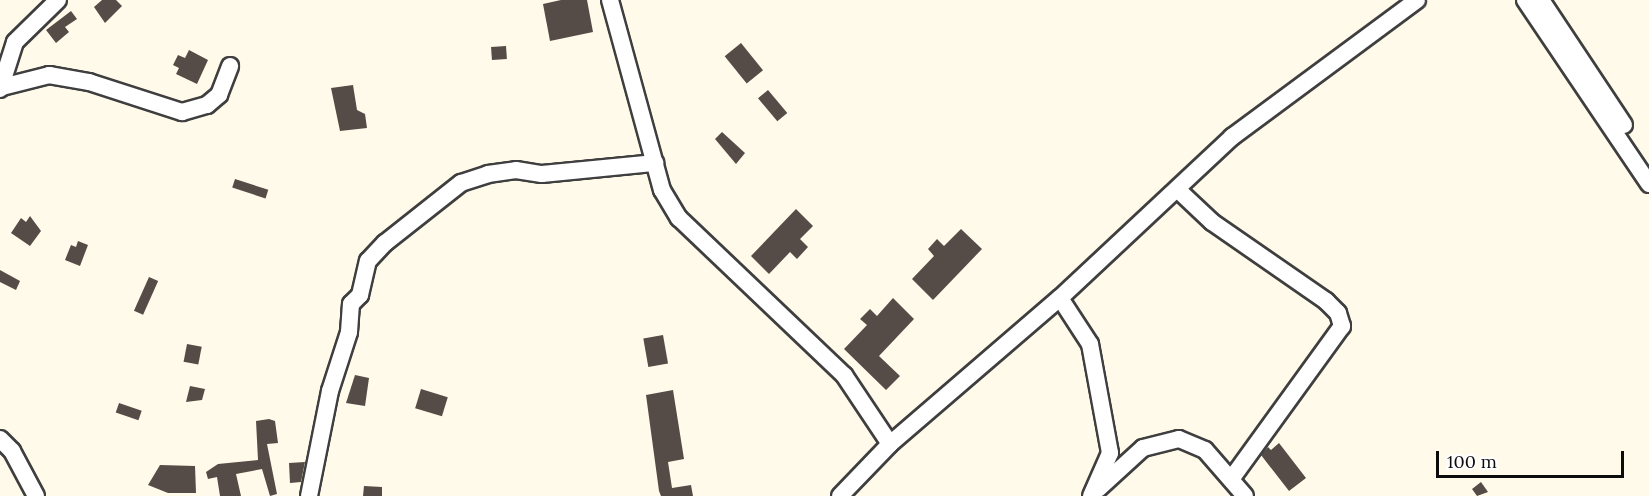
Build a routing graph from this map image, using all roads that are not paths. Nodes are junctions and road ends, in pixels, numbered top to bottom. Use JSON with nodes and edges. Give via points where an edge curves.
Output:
{"nodes":[{"id":1,"x":58,"y":0,"type":"edge"},
{"id":2,"x":610,"y":0,"type":"edge"},
{"id":3,"x":1417,"y":0,"type":"edge"},
{"id":4,"x":1525,"y":0,"type":"edge"},
{"id":5,"x":1541,"y":0,"type":"edge"},
{"id":6,"x":230,"y":66,"type":"dead end"},
{"id":7,"x":1,"y":88,"type":"edge"},
{"id":8,"x":655,"y":163,"type":"junction"},
{"id":9,"x":1649,"y":164,"type":"edge"},
{"id":10,"x":1649,"y":184,"type":"edge"},
{"id":11,"x":1177,"y":189,"type":"junction"},
{"id":12,"x":1060,"y":298,"type":"junction"},
{"id":13,"x":0,"y":439,"type":"edge"},
{"id":14,"x":890,"y":444,"type":"junction"},
{"id":15,"x":1232,"y":478,"type":"junction"},
{"id":16,"x":36,"y":496,"type":"edge"},
{"id":17,"x":309,"y":496,"type":"edge"},
{"id":18,"x":840,"y":496,"type":"edge"},
{"id":19,"x":1091,"y":496,"type":"edge"},
{"id":20,"x":1245,"y":496,"type":"edge"}],
"edges":[{"from":1,"to":7,"type":"street","via":[[15,42]]},
{"from":2,"to":8,"type":"street"},
{"from":3,"to":11,"type":"street","via":[[1232,137]]},
{"from":4,"to":10,"type":"street"},
{"from":5,"to":9,"type":"street"},
{"from":6,"to":7,"type":"street","via":[[219,95],[207,105],[182,112],[108,87],[50,75]]},
{"from":8,"to":14,"type":"street","via":[[662,190],[679,218],[844,375]]},
{"from":8,"to":17,"type":"street","via":[[542,174],[516,170],[488,174],[461,183],[384,243],[368,261],[360,295],[351,304],[350,332],[330,391]]},
{"from":11,"to":12,"type":"street"},
{"from":11,"to":15,"type":"street","via":[[1221,229],[1326,301],[1338,313],[1342,326]]},
{"from":12,"to":14,"type":"street"},
{"from":12,"to":19,"type":"street","via":[[1089,345],[1110,453]]},
{"from":13,"to":16,"type":"street","via":[[12,451]]},
{"from":14,"to":18,"type":"street"},
{"from":15,"to":19,"type":"street","via":[[1192,442],[1169,440],[1143,448]]},
{"from":15,"to":20,"type":"street"}]}
